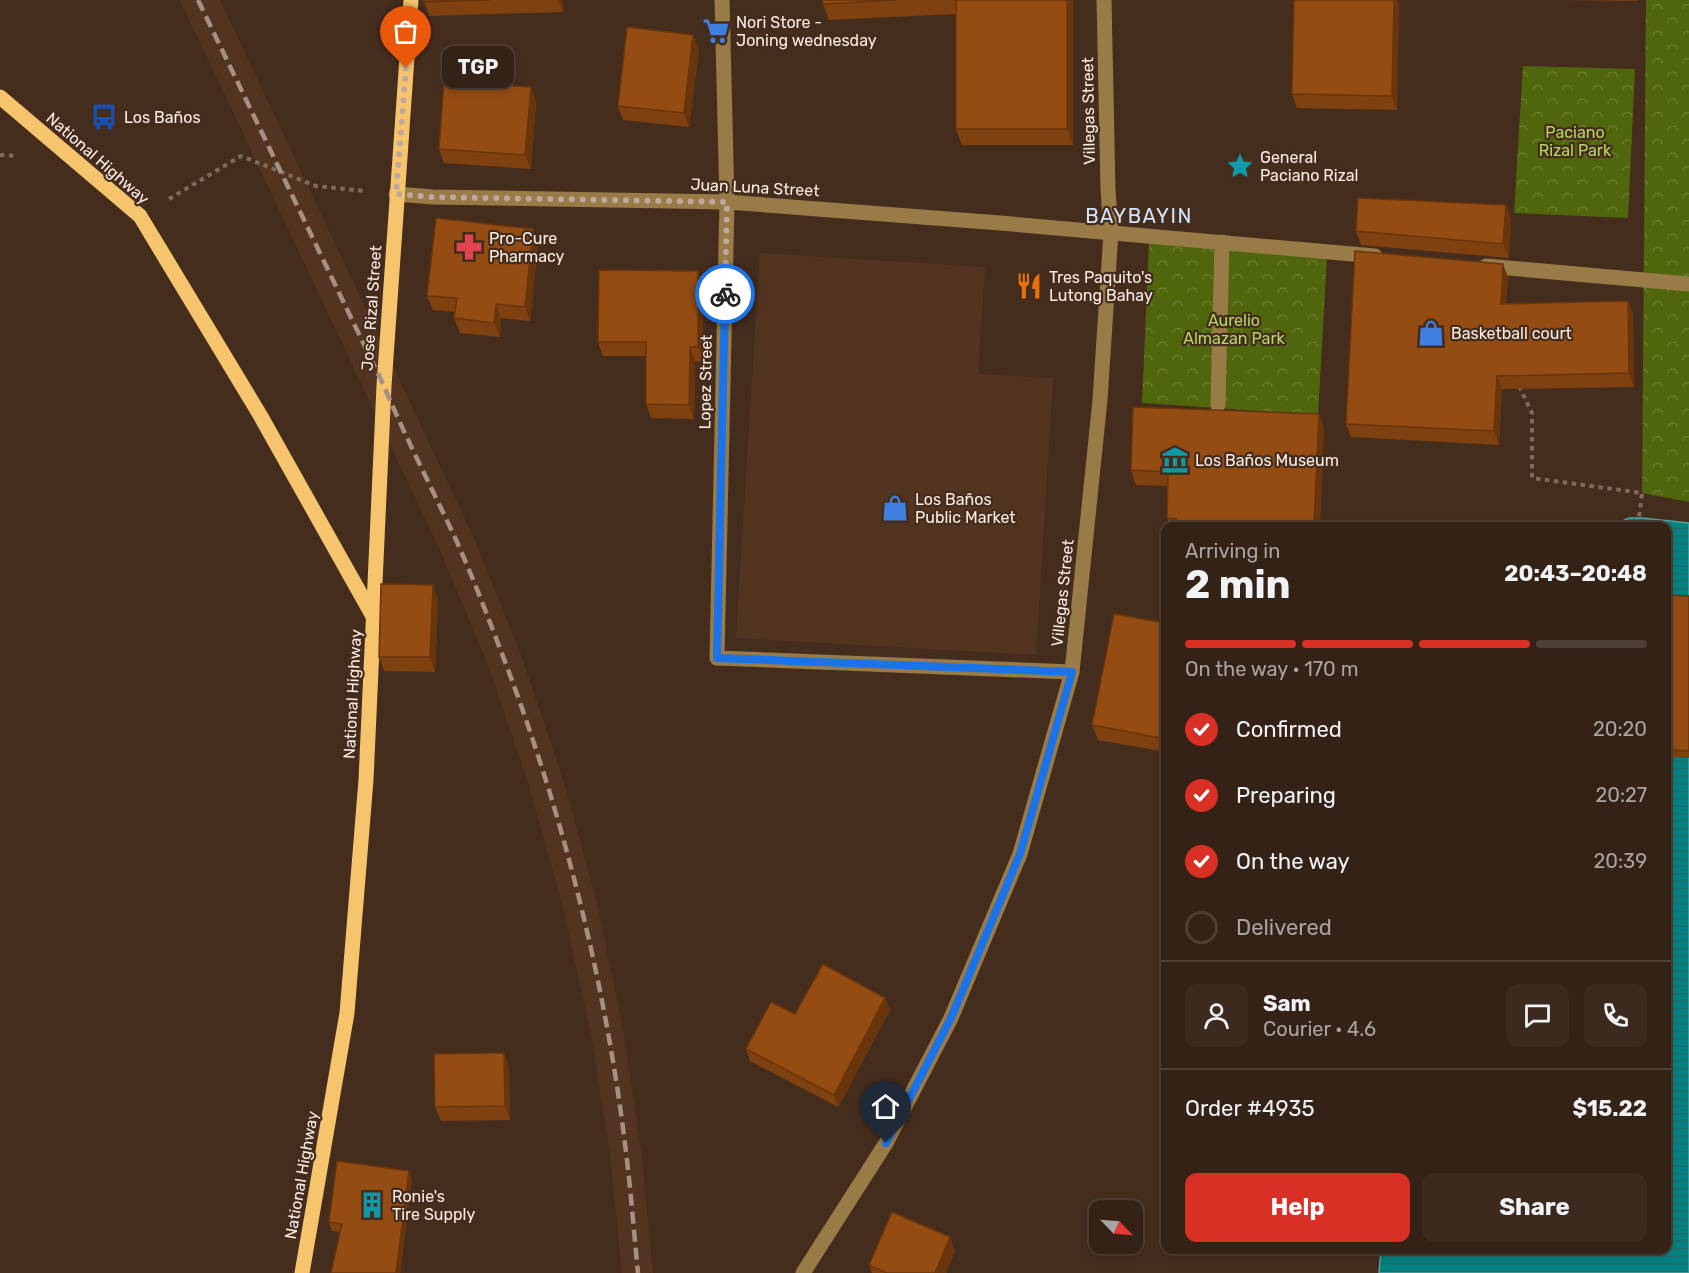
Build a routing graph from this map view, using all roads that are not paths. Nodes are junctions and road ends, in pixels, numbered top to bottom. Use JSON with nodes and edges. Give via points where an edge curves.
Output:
{"nodes":[{"id":1,"x":411,"y":0,"type":"edge"},
{"id":2,"x":722,"y":0,"type":"edge"},
{"id":3,"x":1104,"y":0,"type":"edge"},
{"id":4,"x":0,"y":97,"type":"edge"},
{"id":5,"x":396,"y":194,"type":"junction"},
{"id":6,"x":727,"y":202,"type":"junction"},
{"id":7,"x":1111,"y":232,"type":"junction"},
{"id":8,"x":1222,"y":242,"type":"junction"},
{"id":9,"x":1394,"y":258,"type":"edge"},
{"id":10,"x":1471,"y":265,"type":"edge"},
{"id":11,"x":1689,"y":284,"type":"edge"},
{"id":12,"x":1218,"y":405,"type":"dead end"},
{"id":13,"x":374,"y":618,"type":"junction"},
{"id":14,"x":1072,"y":672,"type":"junction"},
{"id":15,"x":303,"y":1273,"type":"edge"},
{"id":16,"x":803,"y":1273,"type":"edge"}],
"edges":[{"from":1,"to":5,"type":"main road","name":"Jose Rizal Street"},
{"from":2,"to":6,"type":"street","name":"Lopez Street"},
{"from":3,"to":7,"type":"street","name":"Villegas Street"},
{"from":4,"to":13,"type":"main road","name":"National Highway","via":[[140,216],[260,415]]},
{"from":5,"to":6,"type":"street","name":"Juan Luna Street"},
{"from":5,"to":13,"type":"main road","name":"Jose Rizal Street"},
{"from":6,"to":7,"type":"street","name":"Juan Luna Street"},
{"from":6,"to":14,"type":"street","name":"Lopez Street","via":[[717,658]]},
{"from":7,"to":8,"type":"street","name":"Juan Luna Street"},
{"from":7,"to":14,"type":"street","name":"Villegas Street","via":[[1100,400]]},
{"from":8,"to":9,"type":"street","name":"Juan Luna Street"},
{"from":8,"to":12,"type":"street"},
{"from":10,"to":11,"type":"street"},
{"from":13,"to":15,"type":"main road","name":"National Highway","via":[[366,780],[347,1013]]},
{"from":14,"to":16,"type":"street","name":"Villegas Street","via":[[1020,854],[951,1018],[886,1143]]}]}
